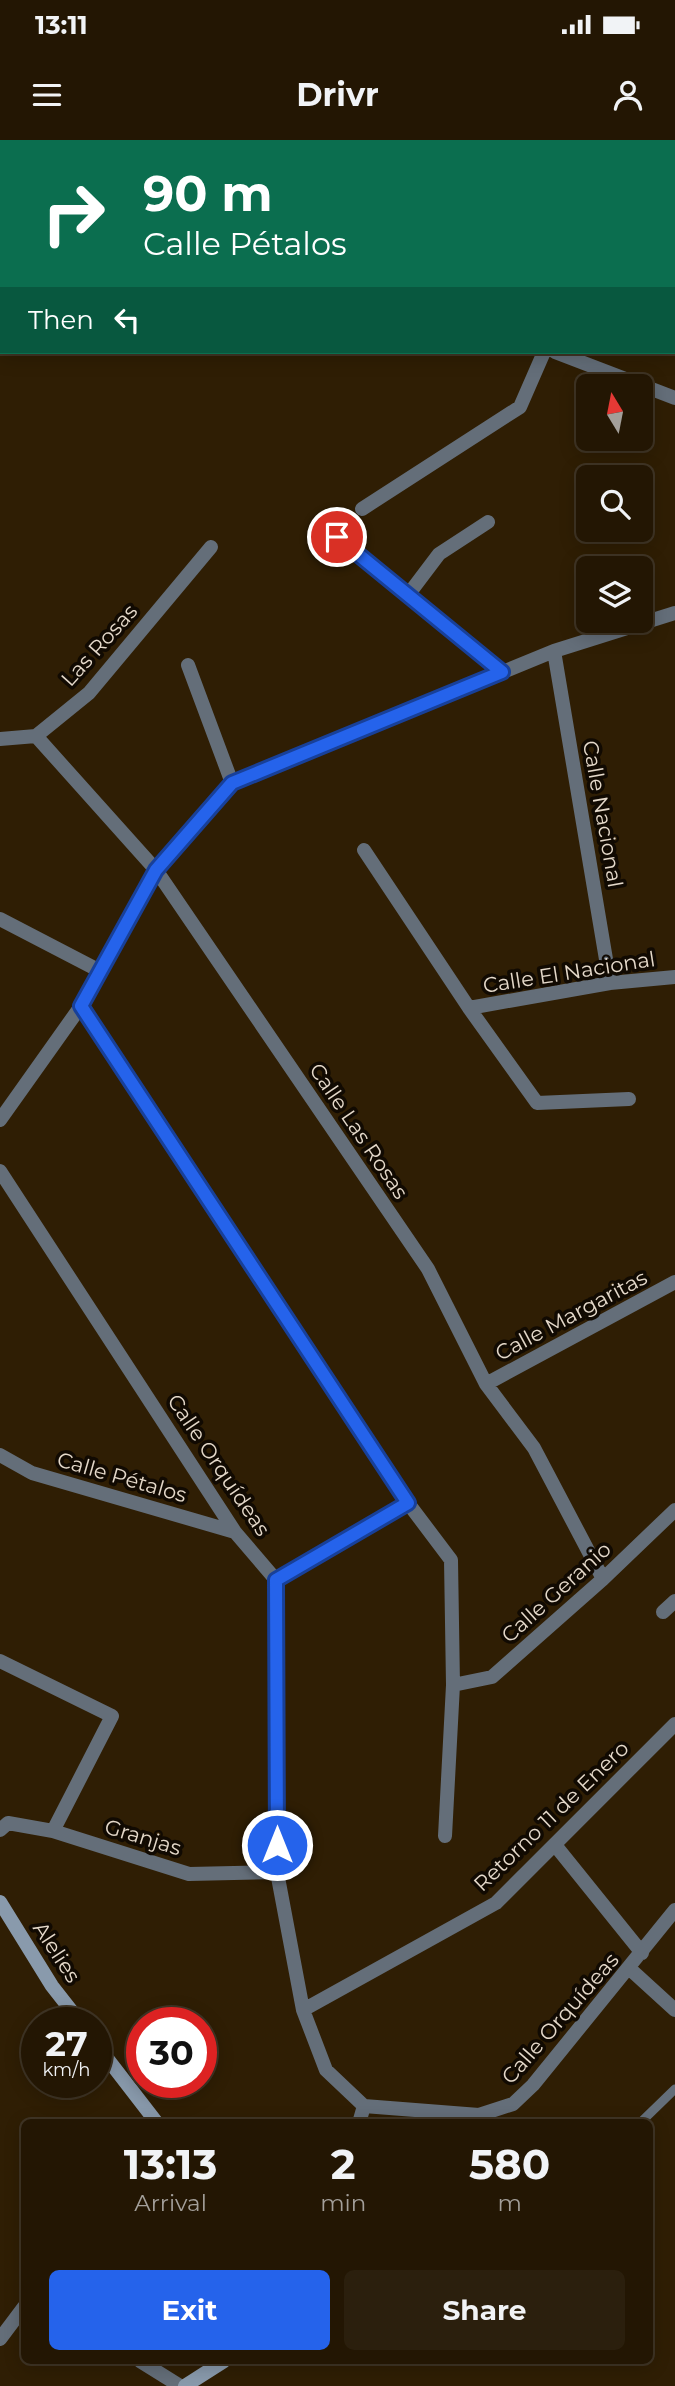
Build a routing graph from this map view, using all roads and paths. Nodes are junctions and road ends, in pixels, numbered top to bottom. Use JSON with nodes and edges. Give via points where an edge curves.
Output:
{"nodes":[{"id":1,"x":543,"y":354,"type":"edge"},
{"id":2,"x":565,"y":354,"type":"edge"},
{"id":3,"x":675,"y":398,"type":"edge"},
{"id":4,"x":362,"y":509,"type":"dead end"},
{"id":5,"x":488,"y":522,"type":"dead end"},
{"id":6,"x":337,"y":537,"type":"dead end"},
{"id":7,"x":211,"y":547,"type":"dead end"},
{"id":8,"x":408,"y":595,"type":"junction"},
{"id":9,"x":675,"y":614,"type":"edge"},
{"id":10,"x":554,"y":651,"type":"junction"},
{"id":11,"x":188,"y":665,"type":"dead end"},
{"id":12,"x":502,"y":672,"type":"junction"},
{"id":13,"x":36,"y":736,"type":"junction"},
{"id":14,"x":0,"y":739,"type":"edge"},
{"id":15,"x":232,"y":783,"type":"junction"},
{"id":16,"x":363,"y":850,"type":"dead end"},
{"id":17,"x":156,"y":870,"type":"junction"},
{"id":18,"x":0,"y":919,"type":"edge"},
{"id":19,"x":100,"y":971,"type":"junction"},
{"id":20,"x":675,"y":977,"type":"edge"},
{"id":21,"x":610,"y":983,"type":"junction"},
{"id":22,"x":81,"y":1006,"type":"junction"},
{"id":23,"x":469,"y":1009,"type":"junction"},
{"id":24,"x":629,"y":1099,"type":"dead end"},
{"id":25,"x":0,"y":1120,"type":"edge"},
{"id":26,"x":0,"y":1171,"type":"edge"},
{"id":27,"x":675,"y":1282,"type":"edge"},
{"id":28,"x":486,"y":1384,"type":"junction"},
{"id":29,"x":0,"y":1455,"type":"edge"},
{"id":30,"x":408,"y":1503,"type":"junction"},
{"id":31,"x":675,"y":1510,"type":"edge"},
{"id":32,"x":235,"y":1532,"type":"junction"},
{"id":33,"x":603,"y":1579,"type":"junction"},
{"id":34,"x":276,"y":1580,"type":"junction"},
{"id":35,"x":675,"y":1601,"type":"edge"},
{"id":36,"x":663,"y":1612,"type":"dead end"},
{"id":37,"x":0,"y":1661,"type":"edge"},
{"id":38,"x":453,"y":1685,"type":"junction"},
{"id":39,"x":675,"y":1724,"type":"edge"},
{"id":40,"x":0,"y":1830,"type":"edge"},
{"id":41,"x":53,"y":1831,"type":"junction"},
{"id":42,"x":445,"y":1836,"type":"dead end"},
{"id":43,"x":555,"y":1845,"type":"junction"},
{"id":44,"x":277,"y":1872,"type":"junction"},
{"id":45,"x":0,"y":1902,"type":"edge"},
{"id":46,"x":675,"y":1910,"type":"edge"},
{"id":47,"x":642,"y":1953,"type":"junction"},
{"id":48,"x":630,"y":1969,"type":"junction"},
{"id":49,"x":68,"y":2007,"type":"edge"},
{"id":50,"x":303,"y":2010,"type":"junction"},
{"id":51,"x":675,"y":2010,"type":"edge"},
{"id":52,"x":112,"y":2064,"type":"edge"},
{"id":53,"x":675,"y":2089,"type":"edge"},
{"id":54,"x":364,"y":2106,"type":"junction"},
{"id":55,"x":154,"y":2119,"type":"edge"},
{"id":56,"x":360,"y":2119,"type":"edge"},
{"id":57,"x":644,"y":2119,"type":"edge"},
{"id":58,"x":21,"y":2311,"type":"edge"},
{"id":59,"x":0,"y":2339,"type":"edge"},
{"id":60,"x":145,"y":2364,"type":"edge"},
{"id":61,"x":219,"y":2364,"type":"edge"},
{"id":62,"x":182,"y":2386,"type":"edge"}],
"edges":[{"from":1,"to":4,"type":"street","via":[[520,407]]},
{"from":2,"to":3,"type":"street"},
{"from":5,"to":8,"type":"street","via":[[439,554]]},
{"from":6,"to":8,"type":"street"},
{"from":7,"to":13,"type":"street","name":"Las Rosas","via":[[89,693]]},
{"from":8,"to":12,"type":"street"},
{"from":9,"to":10,"type":"street"},
{"from":10,"to":12,"type":"street"},
{"from":10,"to":21,"type":"street","name":"Calle Nacional"},
{"from":11,"to":15,"type":"street"},
{"from":12,"to":15,"type":"street"},
{"from":13,"to":14,"type":"street"},
{"from":13,"to":17,"type":"street","name":"Calle Las Rosas"},
{"from":15,"to":17,"type":"street"},
{"from":16,"to":23,"type":"street"},
{"from":17,"to":19,"type":"street"},
{"from":17,"to":28,"type":"street","name":"Calle Las Rosas","via":[[428,1269]]},
{"from":18,"to":19,"type":"street"},
{"from":19,"to":22,"type":"street"},
{"from":20,"to":21,"type":"street","name":"Calle El Nacional"},
{"from":21,"to":23,"type":"street","name":"Calle El Nacional"},
{"from":22,"to":25,"type":"street"},
{"from":22,"to":30,"type":"street"},
{"from":23,"to":24,"type":"street","via":[[537,1103]]},
{"from":26,"to":32,"type":"street","name":"Calle Orquídeas"},
{"from":27,"to":28,"type":"street","name":"Calle Margaritas"},
{"from":28,"to":33,"type":"street","name":"Calle Las Rosas","via":[[534,1448]]},
{"from":29,"to":32,"type":"street","name":"Calle Pétalos","via":[[32,1473]]},
{"from":30,"to":34,"type":"street"},
{"from":30,"to":38,"type":"street","via":[[451,1560]]},
{"from":31,"to":33,"type":"street","name":"Calle Geranio"},
{"from":32,"to":34,"type":"street","name":"Calle Orquídeas"},
{"from":33,"to":38,"type":"street","name":"Calle Geranio","via":[[492,1677]]},
{"from":34,"to":44,"type":"street"},
{"from":35,"to":36,"type":"street"},
{"from":37,"to":41,"type":"street","via":[[111,1716]]},
{"from":38,"to":42,"type":"street"},
{"from":39,"to":43,"type":"street","name":"Retorno 11 de Enero"},
{"from":40,"to":41,"type":"street","name":"Granjas","via":[[8,1823]]},
{"from":41,"to":44,"type":"street","name":"Granjas","via":[[189,1874]]},
{"from":43,"to":47,"type":"street"},
{"from":43,"to":50,"type":"street","name":"Retorno 11 de Enero","via":[[496,1903]]},
{"from":44,"to":50,"type":"street"},
{"from":45,"to":49,"type":"street","name":"Alelies"},
{"from":46,"to":47,"type":"street","name":"Calle Orquídeas"},
{"from":47,"to":48,"type":"street","name":"Calle Orquídeas"},
{"from":48,"to":51,"type":"street"},
{"from":48,"to":54,"type":"street","name":"Calle Orquídeas","via":[[513,2104],[479,2115]]},
{"from":50,"to":54,"type":"street","via":[[326,2070]]},
{"from":52,"to":55,"type":"street"},
{"from":53,"to":57,"type":"lane"},
{"from":54,"to":56,"type":"street"},
{"from":58,"to":59,"type":"street"},
{"from":60,"to":62,"type":"street"},
{"from":61,"to":62,"type":"street"}]}
